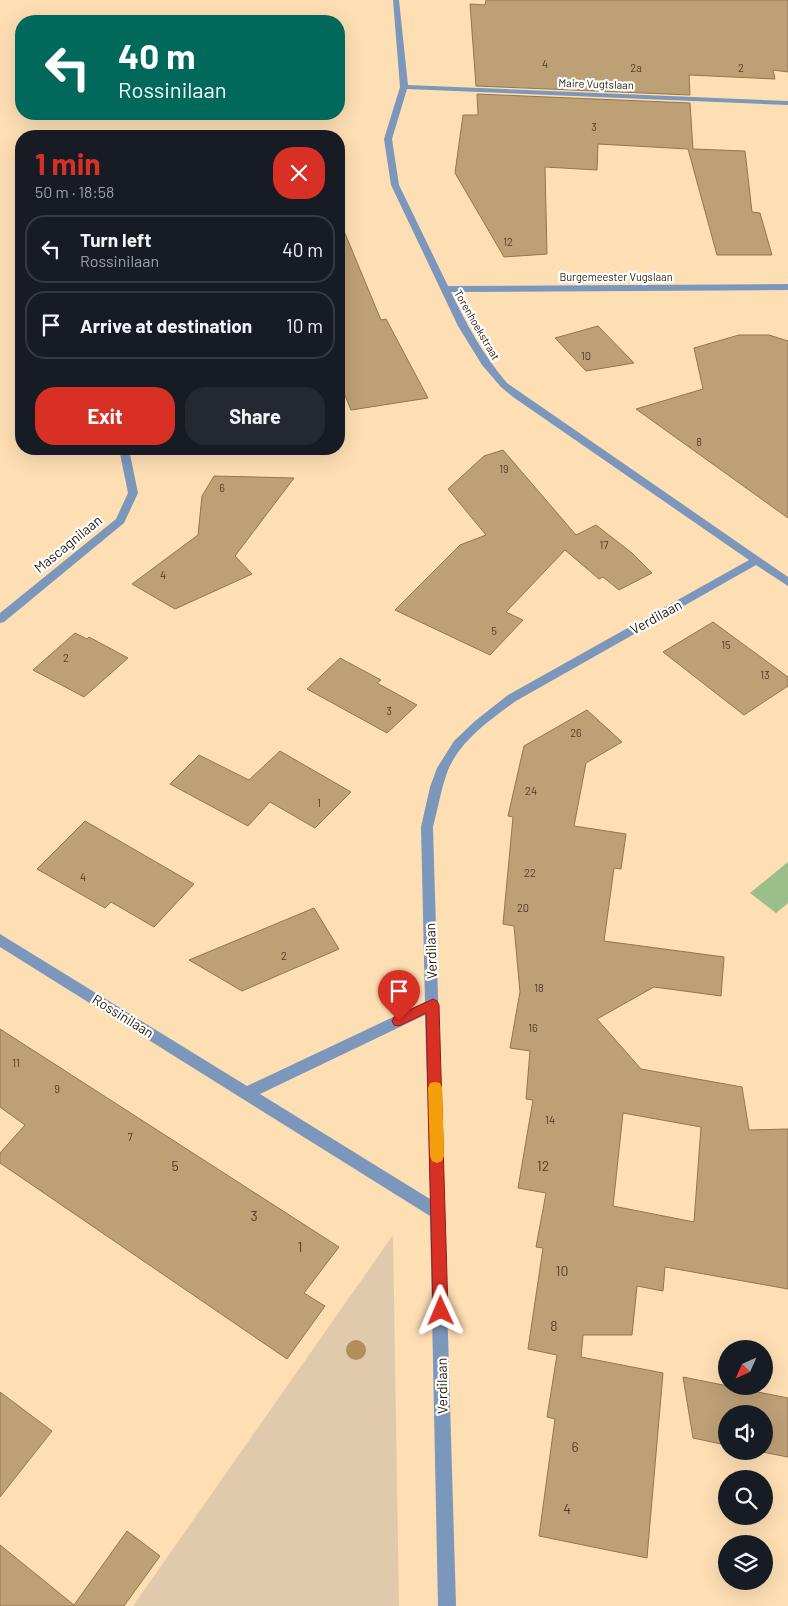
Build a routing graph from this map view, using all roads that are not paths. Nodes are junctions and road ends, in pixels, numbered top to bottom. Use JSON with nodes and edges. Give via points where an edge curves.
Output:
{"nodes":[{"id":1,"x":396,"y":0,"type":"edge"},
{"id":2,"x":404,"y":87,"type":"junction"},
{"id":3,"x":788,"y":103,"type":"edge"},
{"id":4,"x":788,"y":287,"type":"edge"},
{"id":5,"x":444,"y":289,"type":"junction"},
{"id":6,"x":125,"y":455,"type":"edge"},
{"id":7,"x":756,"y":560,"type":"junction"},
{"id":8,"x":788,"y":582,"type":"edge"},
{"id":9,"x":0,"y":619,"type":"edge"},
{"id":10,"x":0,"y":940,"type":"edge"},
{"id":11,"x":433,"y":1005,"type":"junction"},
{"id":12,"x":247,"y":1092,"type":"junction"},
{"id":13,"x":438,"y":1212,"type":"junction"},
{"id":14,"x":447,"y":1606,"type":"edge"}],
"edges":[{"from":1,"to":2,"type":"street","name":"Torenhoekstraat"},
{"from":2,"to":3,"type":"street","name":"Maire Vugtslaan"},
{"from":2,"to":5,"type":"street","name":"Torenhoekstraat","via":[[388,139],[391,165],[395,185]]},
{"from":4,"to":5,"type":"street","name":"Burgemeester Vugslaan"},
{"from":5,"to":7,"type":"street","name":"Torenhoekstraat","via":[[485,363],[504,385]]},
{"from":6,"to":9,"type":"street","name":"Mascagnilaan","via":[[133,493],[120,521]]},
{"from":7,"to":8,"type":"street","name":"Torenhoekstraat"},
{"from":7,"to":11,"type":"street","name":"Verdilaan","via":[[512,698],[481,720],[453,751],[438,779],[427,827]]},
{"from":10,"to":12,"type":"street","name":"Rossinilaan"},
{"from":11,"to":12,"type":"street"},
{"from":11,"to":13,"type":"street","name":"Verdilaan"},
{"from":12,"to":13,"type":"street","name":"Rossinilaan"},
{"from":13,"to":14,"type":"street","name":"Verdilaan"}]}
